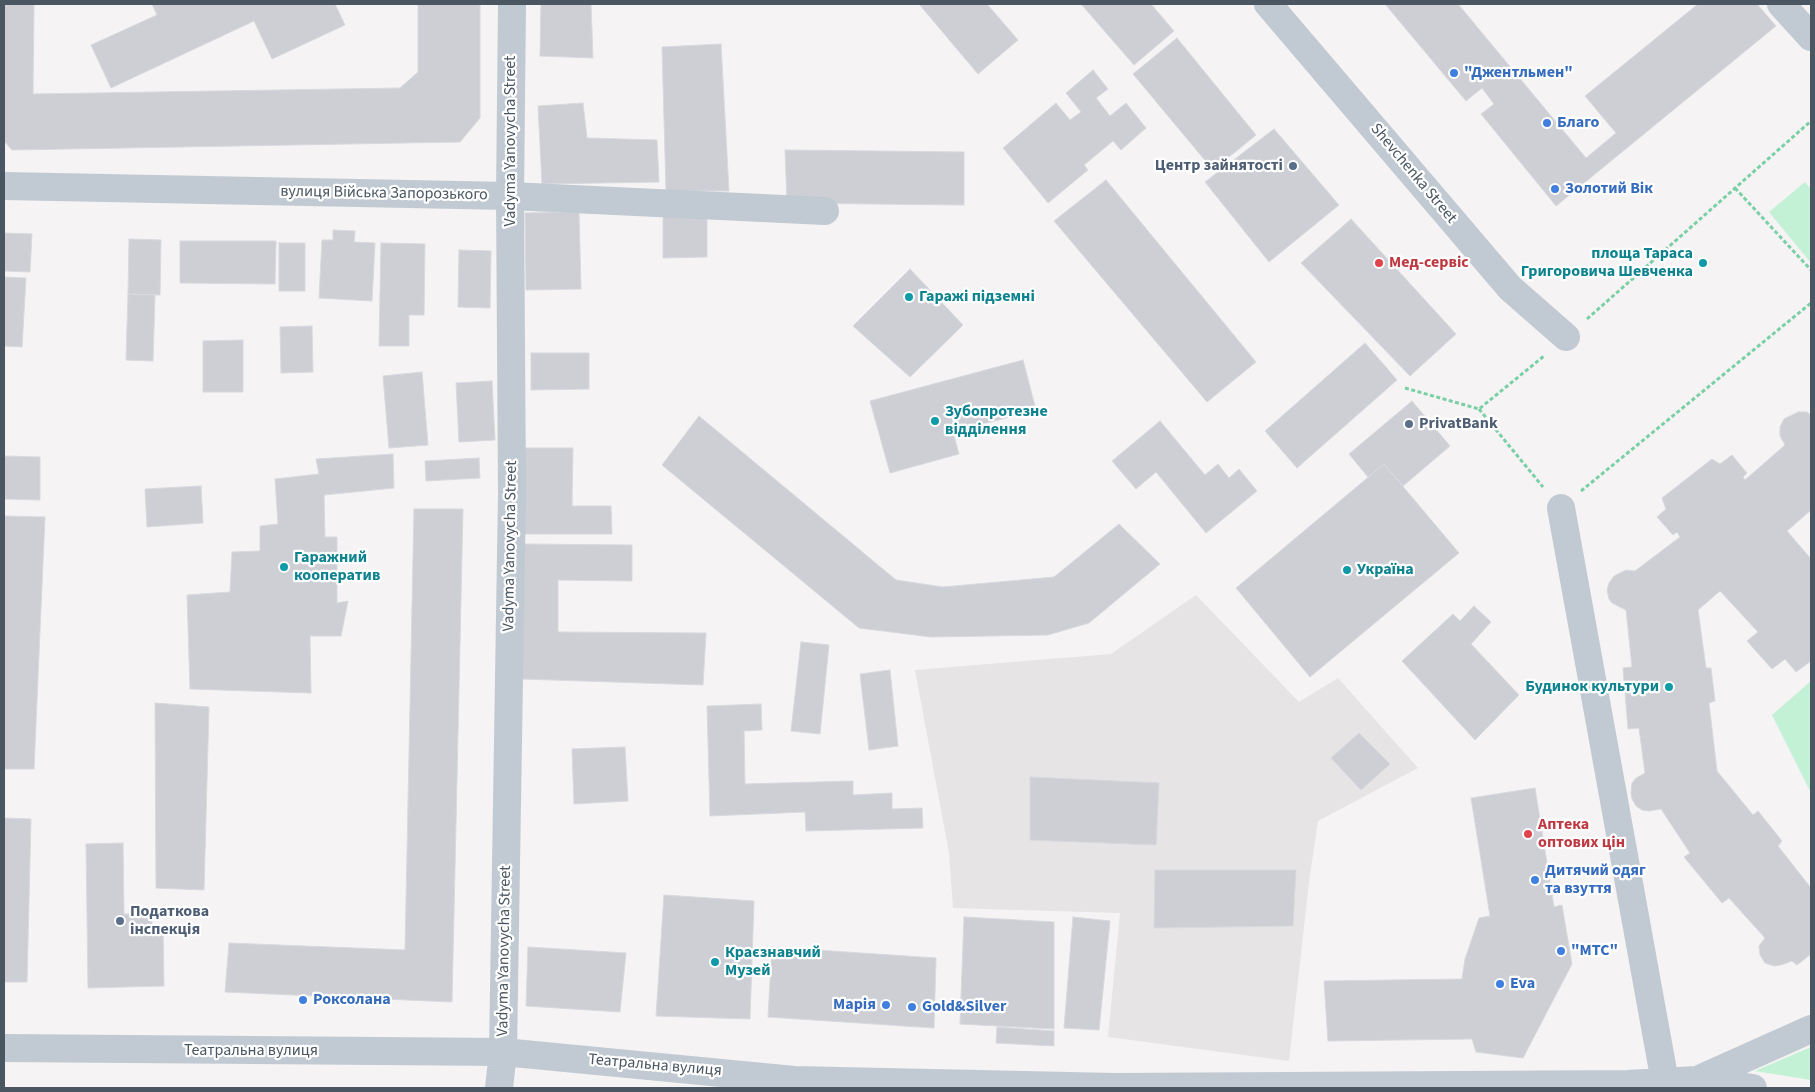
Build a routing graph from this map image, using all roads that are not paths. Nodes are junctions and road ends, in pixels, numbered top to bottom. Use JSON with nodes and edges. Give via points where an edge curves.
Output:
{"nodes":[{"id":1,"x":512,"y":4,"type":"edge"},
{"id":2,"x":1268,"y":4,"type":"edge"},
{"id":3,"x":1781,"y":4,"type":"edge"},
{"id":4,"x":1811,"y":37,"type":"edge"},
{"id":5,"x":4,"y":186,"type":"edge"},
{"id":6,"x":510,"y":196,"type":"junction"},
{"id":7,"x":824,"y":211,"type":"dead end"},
{"id":8,"x":1566,"y":337,"type":"road end"},
{"id":9,"x":1561,"y":508,"type":"road end"},
{"id":10,"x":1811,"y":1030,"type":"edge"},
{"id":11,"x":4,"y":1048,"type":"edge"},
{"id":12,"x":503,"y":1052,"type":"junction"},
{"id":13,"x":1697,"y":1080,"type":"junction"},
{"id":14,"x":1644,"y":1085,"type":"edge"},
{"id":15,"x":499,"y":1088,"type":"edge"},
{"id":16,"x":1753,"y":1088,"type":"edge"}],
"edges":[{"from":1,"to":6,"type":"street","name":"Vadyma Yanovycha Street"},
{"from":2,"to":8,"type":"street","name":"Shevchenka Street","via":[[1510,288]]},
{"from":3,"to":4,"type":"street"},
{"from":5,"to":6,"type":"street","name":"вулиця Війська Запорозького"},
{"from":6,"to":7,"type":"street","name":"вулиця Війська Запорозького"},
{"from":6,"to":12,"type":"street","name":"Vadyma Yanovycha Street","via":[[512,492]]},
{"from":9,"to":14,"type":"street"},
{"from":10,"to":13,"type":"street","name":"Театральна вулиця"},
{"from":11,"to":12,"type":"street","name":"Театральна вулиця"},
{"from":12,"to":14,"type":"street","name":"Театральна вулиця","via":[[794,1080],[1115,1087]]},
{"from":12,"to":15,"type":"street","name":"Vadyma Yanovycha Street"},
{"from":13,"to":14,"type":"street","name":"Театральна вулиця"},
{"from":13,"to":16,"type":"street","name":"Театральна вулиця"}]}
